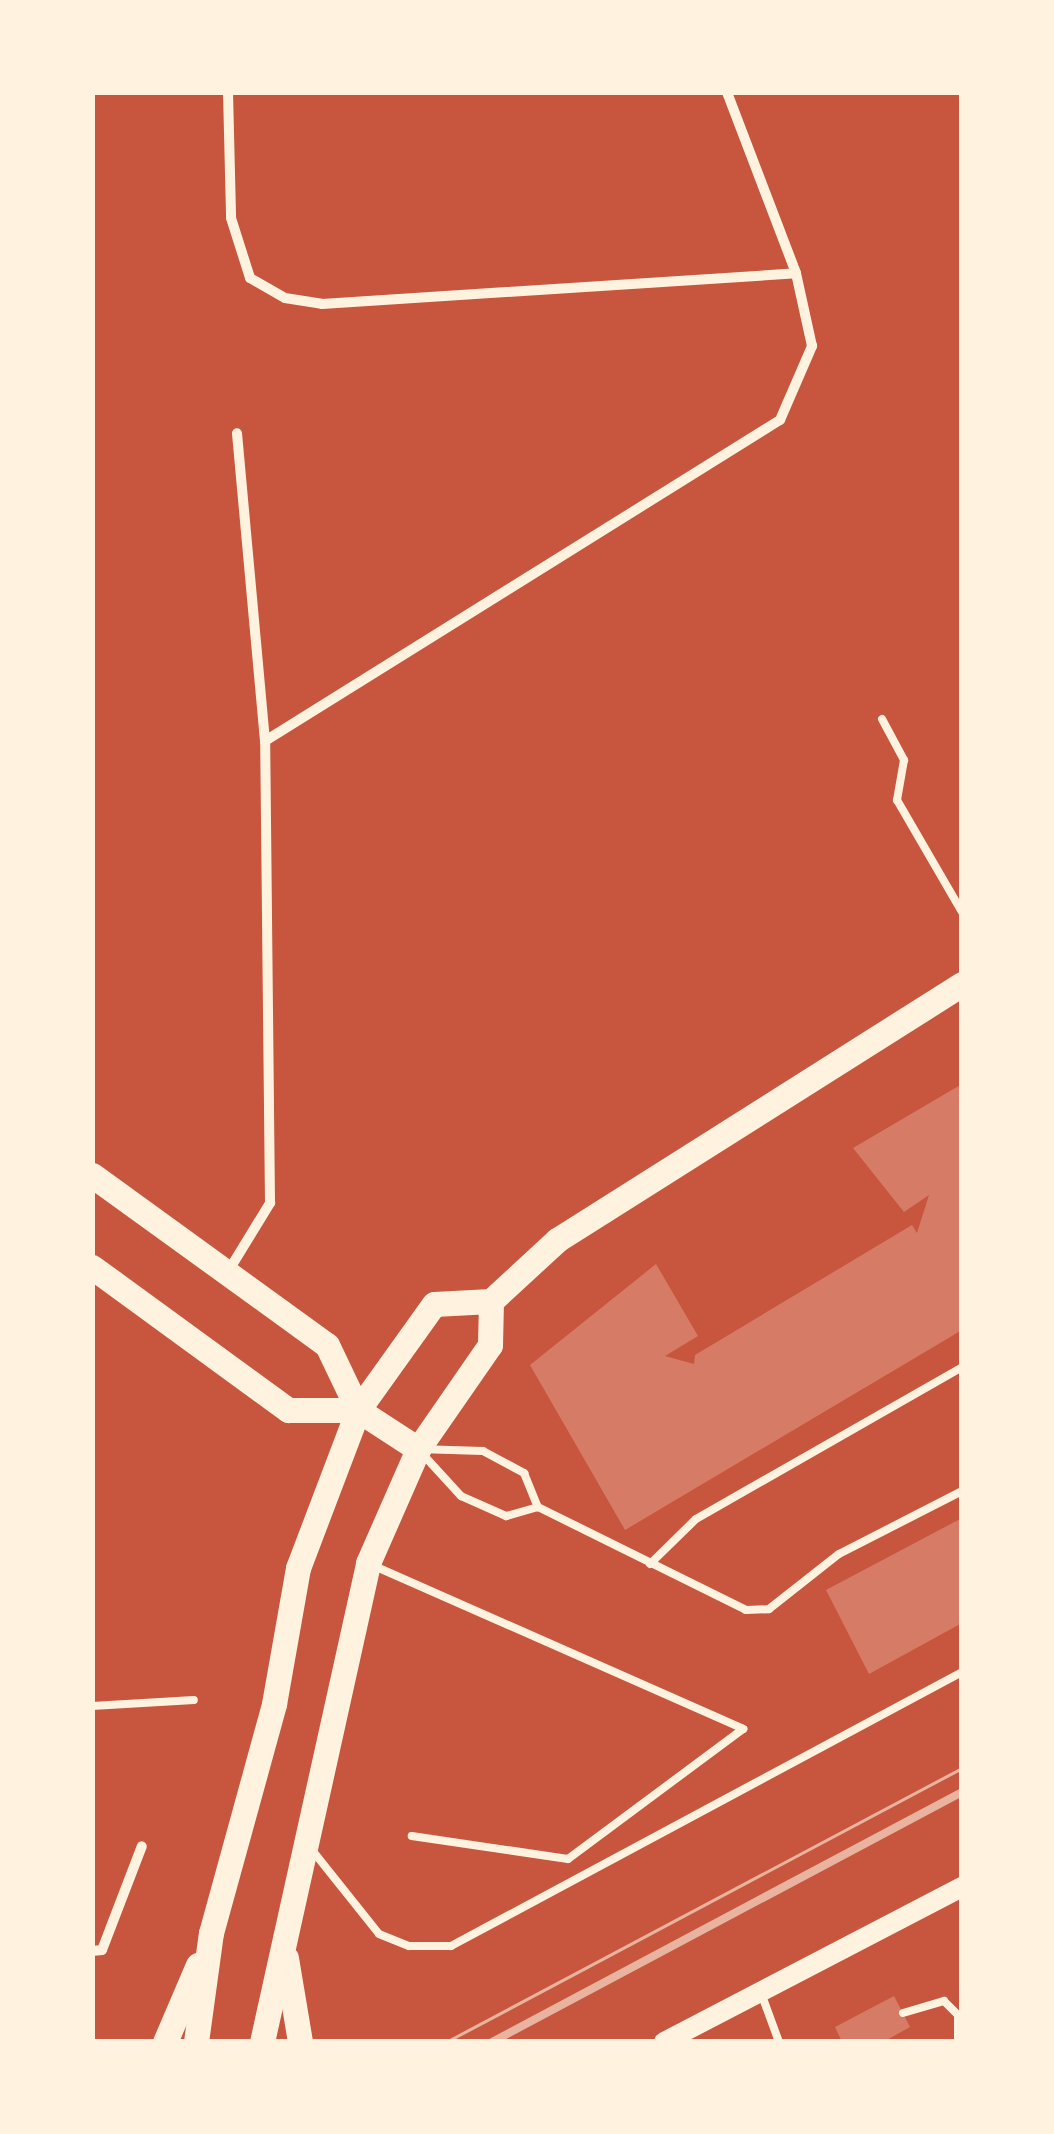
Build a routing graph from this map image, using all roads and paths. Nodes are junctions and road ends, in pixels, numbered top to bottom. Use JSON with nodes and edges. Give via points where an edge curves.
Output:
{"nodes":[{"id":1,"x":228,"y":92,"type":"edge"},
{"id":2,"x":728,"y":92,"type":"edge"},
{"id":3,"x":796,"y":273,"type":"junction"},
{"id":4,"x":237,"y":432,"type":"dead end"},
{"id":5,"x":882,"y":719,"type":"dead end"},
{"id":6,"x":265,"y":740,"type":"junction"},
{"id":7,"x":962,"y":912,"type":"edge"},
{"id":8,"x":962,"y":984,"type":"edge"},
{"id":9,"x":92,"y":1176,"type":"edge"},
{"id":10,"x":92,"y":1267,"type":"edge"},
{"id":11,"x":226,"y":1275,"type":"junction"},
{"id":12,"x":491,"y":1301,"type":"junction"},
{"id":13,"x":962,"y":1367,"type":"edge"},
{"id":14,"x":358,"y":1410,"type":"junction"},
{"id":15,"x":418,"y":1449,"type":"junction"},
{"id":16,"x":962,"y":1490,"type":"edge"},
{"id":17,"x":538,"y":1507,"type":"junction"},
{"id":18,"x":368,"y":1563,"type":"junction"},
{"id":19,"x":650,"y":1564,"type":"junction"},
{"id":20,"x":962,"y":1672,"type":"edge"},
{"id":21,"x":194,"y":1700,"type":"dead end"},
{"id":22,"x":92,"y":1706,"type":"edge"},
{"id":23,"x":412,"y":1836,"type":"dead end"},
{"id":24,"x":142,"y":1846,"type":"dead end"},
{"id":25,"x":309,"y":1846,"type":"junction"},
{"id":26,"x":962,"y":1887,"type":"edge"},
{"id":27,"x":212,"y":1933,"type":"junction"},
{"id":28,"x":284,"y":1944,"type":"junction"},
{"id":29,"x":92,"y":1950,"type":"edge"},
{"id":30,"x":761,"y":1993,"type":"junction"},
{"id":31,"x":903,"y":2012,"type":"dead end"},
{"id":32,"x":165,"y":2042,"type":"edge"},
{"id":33,"x":196,"y":2042,"type":"edge"},
{"id":34,"x":262,"y":2042,"type":"edge"},
{"id":35,"x":300,"y":2042,"type":"edge"},
{"id":36,"x":664,"y":2042,"type":"edge"},
{"id":37,"x":779,"y":2042,"type":"edge"},
{"id":38,"x":958,"y":2042,"type":"edge"}],
"edges":[{"from":1,"to":3,"type":"street","via":[[231,218],[250,278],[284,298],[322,304]]},
{"from":2,"to":3,"type":"street"},
{"from":3,"to":6,"type":"street","via":[[812,346],[780,420]]},
{"from":4,"to":6,"type":"street"},
{"from":5,"to":7,"type":"lane","via":[[904,760],[898,800]]},
{"from":6,"to":11,"type":"street","via":[[270,1203]]},
{"from":8,"to":12,"type":"main road","via":[[557,1240]]},
{"from":9,"to":11,"type":"main road"},
{"from":10,"to":14,"type":"main road","via":[[288,1410]]},
{"from":11,"to":14,"type":"main road","via":[[327,1345]]},
{"from":12,"to":14,"type":"main road","via":[[434,1304]]},
{"from":12,"to":15,"type":"main road","via":[[490,1345]]},
{"from":13,"to":19,"type":"lane","via":[[696,1519]]},
{"from":14,"to":15,"type":"main road"},
{"from":14,"to":27,"type":"main road","via":[[298,1568],[274,1704]]},
{"from":15,"to":17,"type":"lane","via":[[461,1496],[506,1516]]},
{"from":15,"to":17,"type":"lane","via":[[483,1451],[524,1473]]},
{"from":15,"to":18,"type":"main road"},
{"from":16,"to":19,"type":"lane","via":[[840,1554],[769,1609],[746,1610]]},
{"from":17,"to":19,"type":"lane"},
{"from":18,"to":23,"type":"lane","via":[[743,1729],[568,1860]]},
{"from":18,"to":25,"type":"main road"},
{"from":20,"to":25,"type":"lane","via":[[451,1946],[410,1946],[379,1934]]},
{"from":21,"to":22,"type":"lane"},
{"from":24,"to":29,"type":"street","via":[[102,1950]]},
{"from":25,"to":28,"type":"main road"},
{"from":26,"to":30,"type":"main road"},
{"from":27,"to":32,"type":"main road"},
{"from":27,"to":33,"type":"main road"},
{"from":28,"to":34,"type":"main road"},
{"from":28,"to":35,"type":"main road"},
{"from":30,"to":36,"type":"main road"},
{"from":30,"to":37,"type":"lane"},
{"from":31,"to":38,"type":"lane","via":[[944,2001],[958,2015]]}]}
